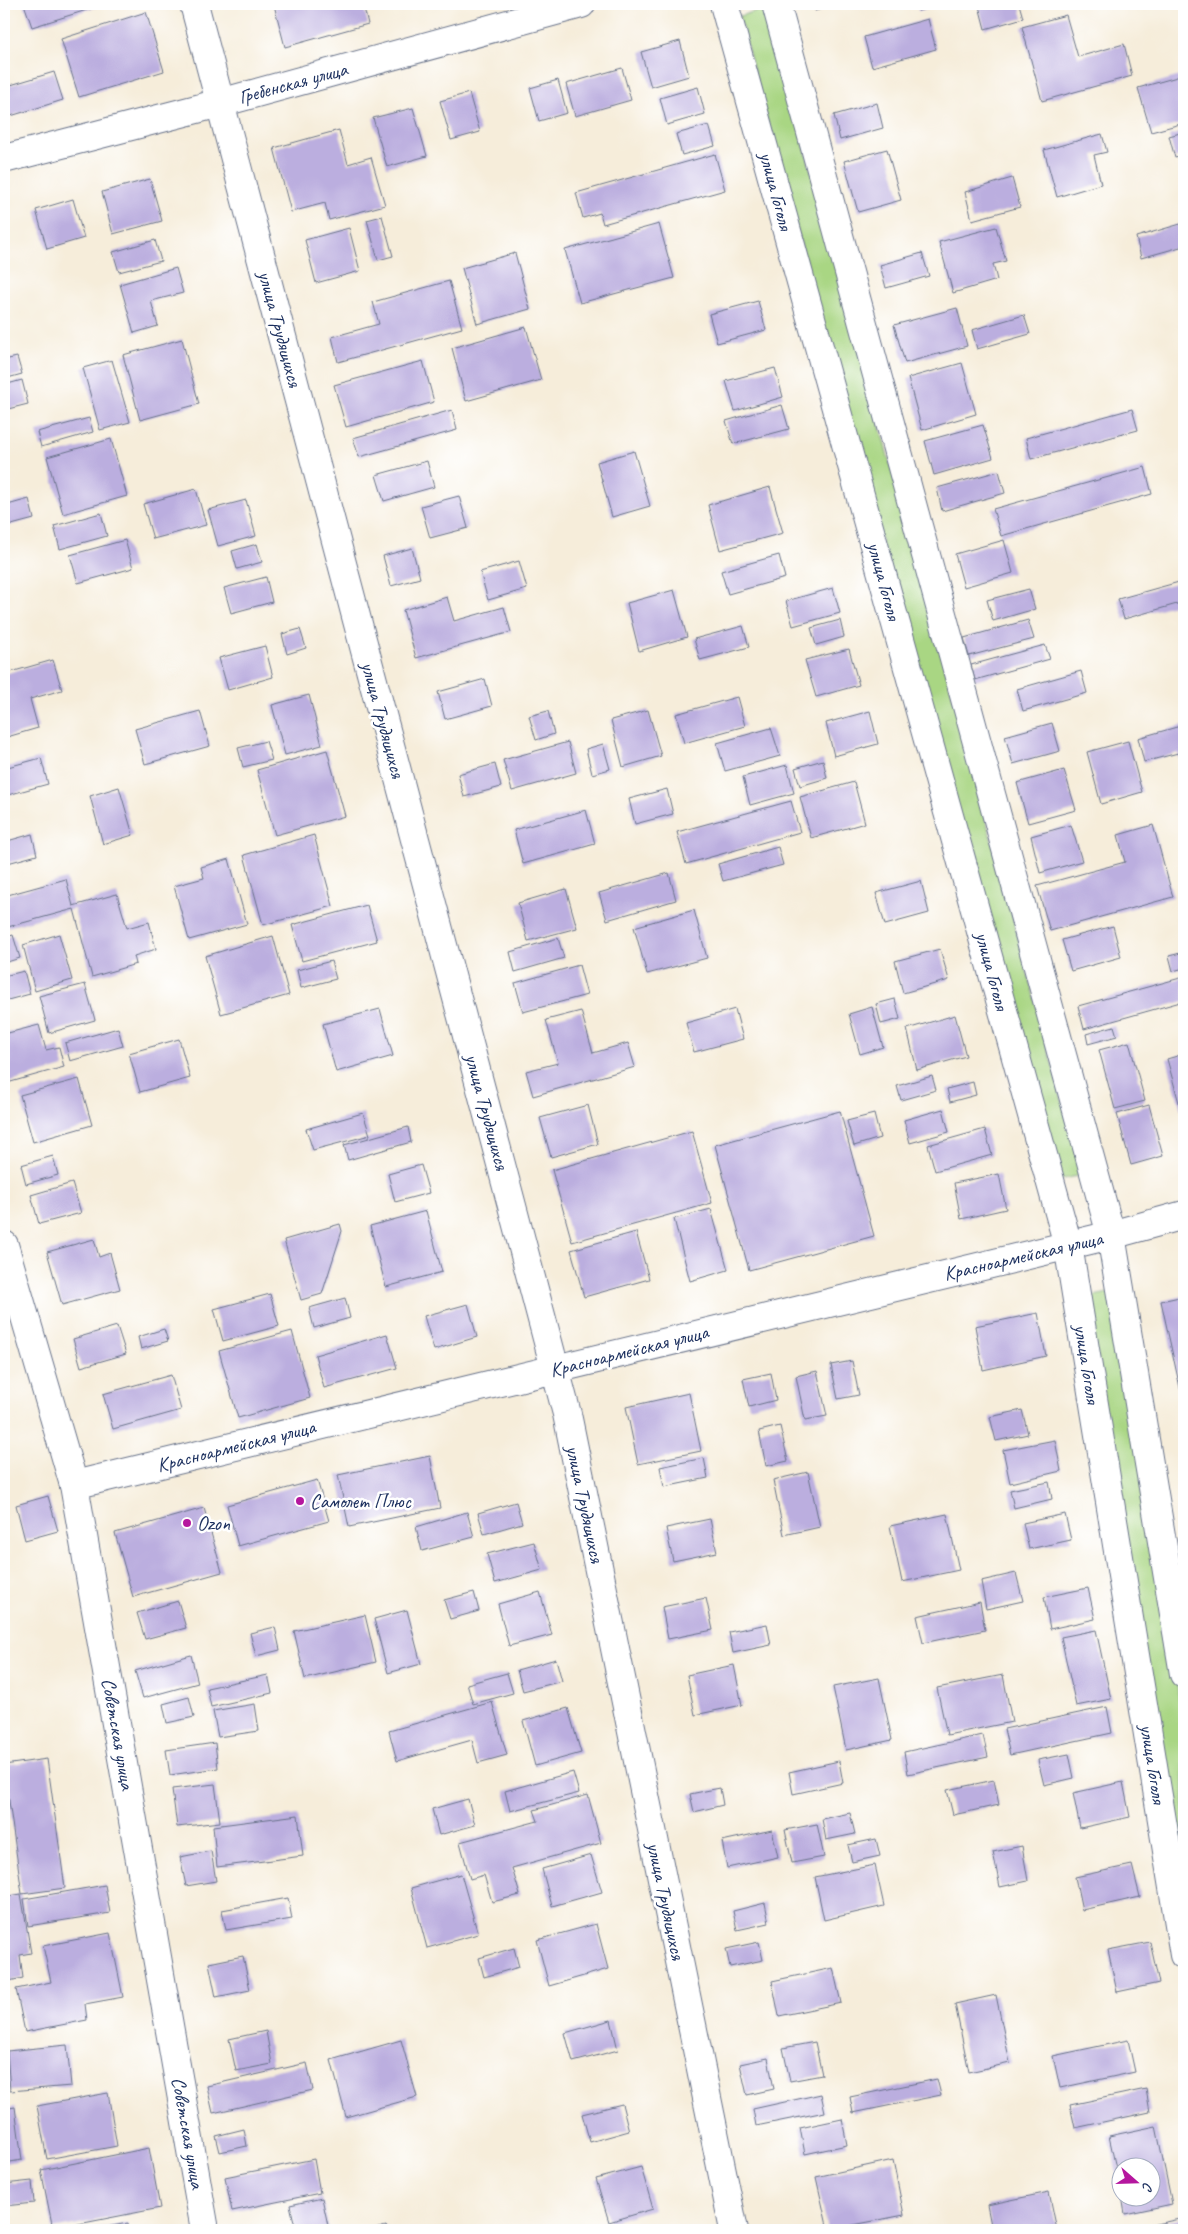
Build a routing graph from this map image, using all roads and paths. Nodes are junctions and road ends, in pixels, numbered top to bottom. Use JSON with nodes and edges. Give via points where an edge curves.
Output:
{"nodes":[{"id":1,"x":194,"y":4,"type":"edge"},
{"id":2,"x":581,"y":4,"type":"edge"},
{"id":3,"x":724,"y":4,"type":"edge"},
{"id":4,"x":776,"y":4,"type":"edge"},
{"id":5,"x":220,"y":102,"type":"junction"},
{"id":6,"x":4,"y":159,"type":"edge"},
{"id":7,"x":1184,"y":1215,"type":"edge"},
{"id":8,"x":1111,"y":1235,"type":"junction"},
{"id":9,"x":4,"y":1244,"type":"edge"},
{"id":10,"x":1068,"y":1245,"type":"junction"},
{"id":11,"x":555,"y":1369,"type":"junction"},
{"id":12,"x":74,"y":1485,"type":"junction"},
{"id":13,"x":1184,"y":1674,"type":"edge"},
{"id":14,"x":1184,"y":1955,"type":"edge"},
{"id":15,"x":205,"y":2230,"type":"edge"},
{"id":16,"x":734,"y":2230,"type":"edge"}],
"edges":[{"from":1,"to":5,"type":"street","name":"улица Трудящихся"},
{"from":2,"to":5,"type":"street","name":"Гребенская улица"},
{"from":3,"to":10,"type":"street","name":"улица Гоголя"},
{"from":4,"to":8,"type":"street"},
{"from":5,"to":6,"type":"street","name":"Гребенская улица"},
{"from":5,"to":11,"type":"street","name":"улица Трудящихся"},
{"from":7,"to":8,"type":"street","name":"Красноармейская улица"},
{"from":8,"to":10,"type":"street","name":"Красноармейская улица"},
{"from":8,"to":13,"type":"street"},
{"from":9,"to":12,"type":"street","name":"Советская улица"},
{"from":10,"to":11,"type":"street","name":"Красноармейская улица"},
{"from":10,"to":14,"type":"street","name":"улица Гоголя"},
{"from":11,"to":12,"type":"street","name":"Красноармейская улица"},
{"from":11,"to":16,"type":"street","name":"улица Трудящихся","via":[[569,1424]]},
{"from":12,"to":15,"type":"street","name":"Советская улица"}]}
